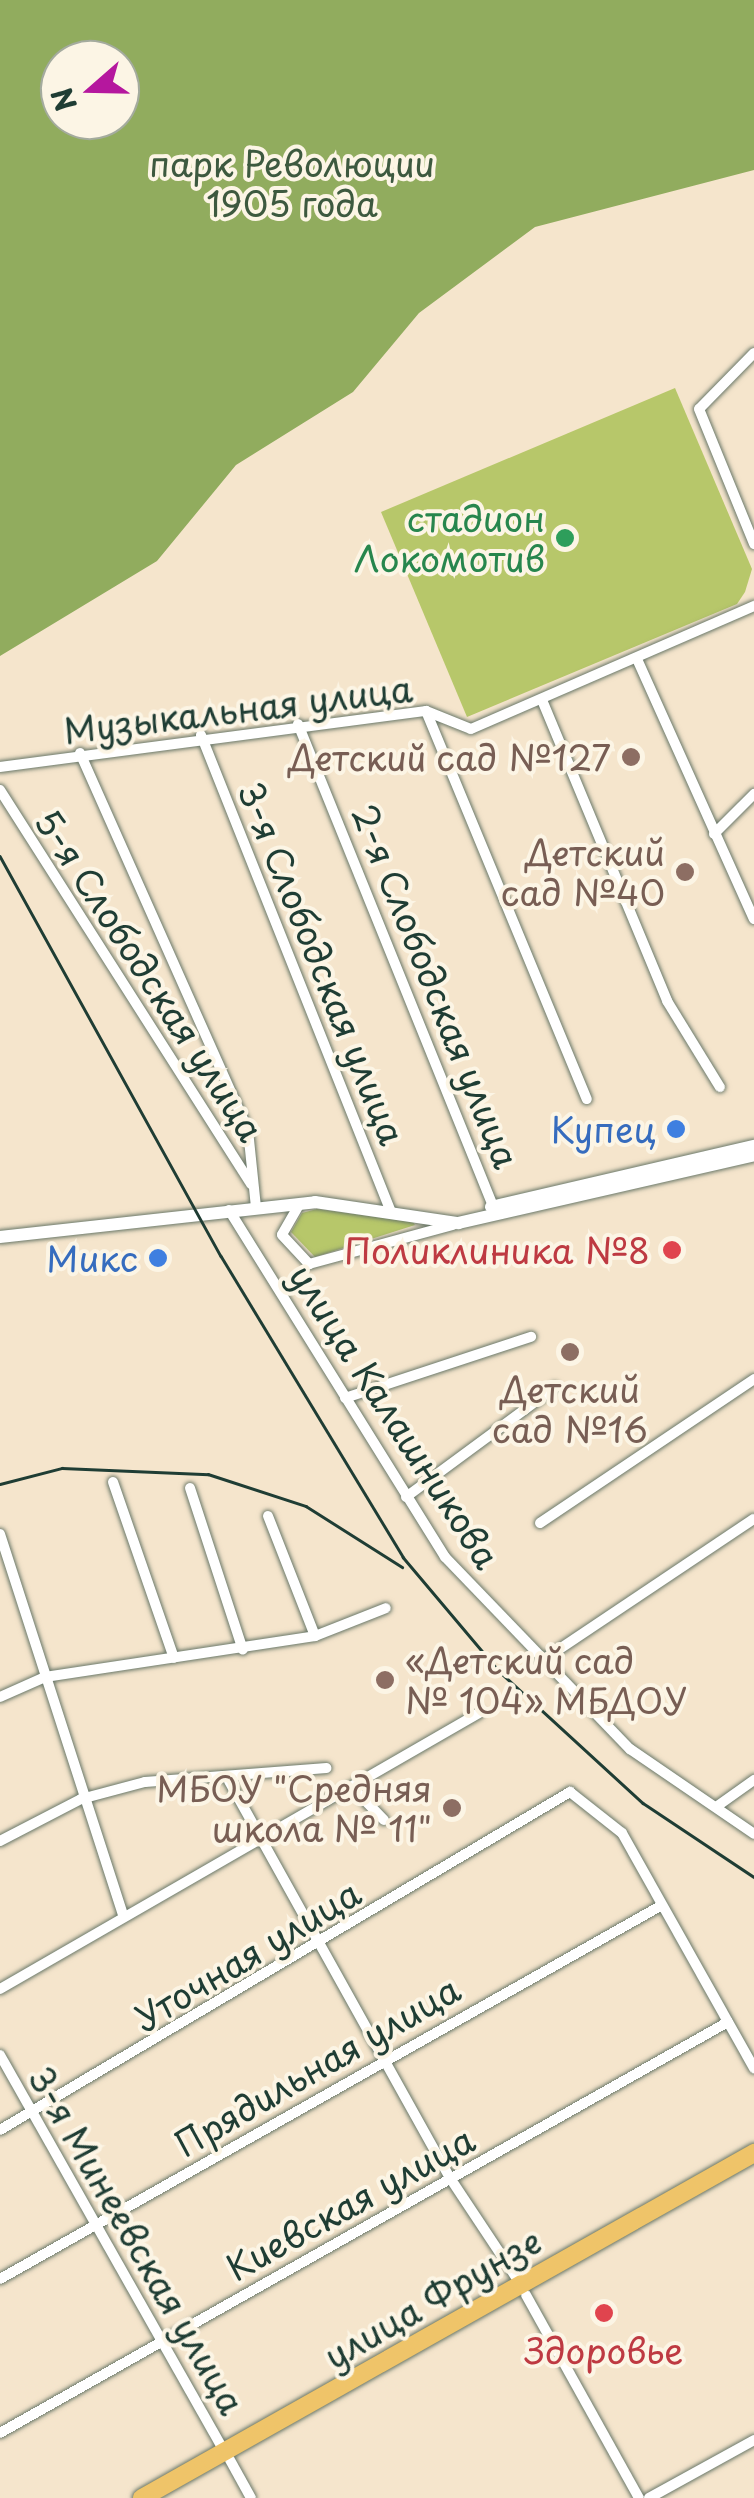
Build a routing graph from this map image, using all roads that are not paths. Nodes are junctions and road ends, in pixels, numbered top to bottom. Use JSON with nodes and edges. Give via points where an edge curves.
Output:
{"nodes":[{"id":1,"x":754,"y":352,"type":"edge"},
{"id":2,"x":754,"y":544,"type":"edge"},
{"id":3,"x":754,"y":606,"type":"edge"},
{"id":4,"x":637,"y":658,"type":"junction"},
{"id":5,"x":542,"y":700,"type":"junction"},
{"id":6,"x":426,"y":711,"type":"junction"},
{"id":7,"x":298,"y":724,"type":"junction"},
{"id":8,"x":201,"y":735,"type":"junction"},
{"id":9,"x":80,"y":753,"type":"junction"},
{"id":10,"x":0,"y":767,"type":"edge"},
{"id":11,"x":0,"y":790,"type":"edge"},
{"id":12,"x":754,"y":794,"type":"edge"},
{"id":13,"x":714,"y":834,"type":"junction"},
{"id":14,"x":754,"y":919,"type":"edge"},
{"id":15,"x":720,"y":1087,"type":"dead end"},
{"id":16,"x":587,"y":1099,"type":"dead end"},
{"id":17,"x":754,"y":1146,"type":"edge"},
{"id":18,"x":754,"y":1155,"type":"edge"},
{"id":19,"x":254,"y":1189,"type":"junction"},
{"id":20,"x":304,"y":1202,"type":"junction"},
{"id":21,"x":256,"y":1207,"type":"junction"},
{"id":22,"x":229,"y":1210,"type":"junction"},
{"id":23,"x":495,"y":1210,"type":"junction"},
{"id":24,"x":391,"y":1212,"type":"junction"},
{"id":25,"x":424,"y":1218,"type":"junction"},
{"id":26,"x":458,"y":1223,"type":"junction"},
{"id":27,"x":0,"y":1237,"type":"edge"},
{"id":28,"x":530,"y":1337,"type":"dead end"},
{"id":29,"x":754,"y":1378,"type":"edge"},
{"id":30,"x":555,"y":1387,"type":"dead end"},
{"id":31,"x":345,"y":1398,"type":"junction"},
{"id":32,"x":113,"y":1482,"type":"dead end"},
{"id":33,"x":190,"y":1488,"type":"dead end"},
{"id":34,"x":406,"y":1497,"type":"junction"},
{"id":35,"x":268,"y":1516,"type":"dead end"},
{"id":36,"x":754,"y":1518,"type":"edge"},
{"id":37,"x":540,"y":1523,"type":"dead end"},
{"id":38,"x":0,"y":1534,"type":"edge"},
{"id":39,"x":386,"y":1608,"type":"dead end"},
{"id":40,"x":314,"y":1636,"type":"junction"},
{"id":41,"x":242,"y":1650,"type":"junction"},
{"id":42,"x":174,"y":1658,"type":"junction"},
{"id":43,"x":540,"y":1662,"type":"junction"},
{"id":44,"x":45,"y":1677,"type":"junction"},
{"id":45,"x":0,"y":1698,"type":"edge"},
{"id":46,"x":479,"y":1714,"type":"dead end"},
{"id":47,"x":326,"y":1768,"type":"dead end"},
{"id":48,"x":754,"y":1780,"type":"edge"},
{"id":49,"x":229,"y":1781,"type":"junction"},
{"id":50,"x":352,"y":1787,"type":"junction"},
{"id":51,"x":81,"y":1799,"type":"junction"},
{"id":52,"x":716,"y":1807,"type":"junction"},
{"id":53,"x":384,"y":1820,"type":"dead end"},
{"id":54,"x":754,"y":1834,"type":"edge"},
{"id":55,"x":0,"y":1840,"type":"edge"},
{"id":56,"x":258,"y":1842,"type":"junction"},
{"id":57,"x":662,"y":1905,"type":"junction"},
{"id":58,"x":123,"y":1915,"type":"junction"},
{"id":59,"x":319,"y":1946,"type":"junction"},
{"id":60,"x":0,"y":1989,"type":"edge"},
{"id":61,"x":728,"y":2022,"type":"junction"},
{"id":62,"x":0,"y":2055,"type":"edge"},
{"id":63,"x":383,"y":2059,"type":"junction"},
{"id":64,"x":754,"y":2068,"type":"edge"},
{"id":65,"x":35,"y":2111,"type":"junction"},
{"id":66,"x":0,"y":2130,"type":"edge"},
{"id":67,"x":754,"y":2153,"type":"edge"},
{"id":68,"x":754,"y":2166,"type":"edge"},
{"id":69,"x":450,"y":2178,"type":"junction"},
{"id":70,"x":100,"y":2222,"type":"junction"},
{"id":71,"x":0,"y":2279,"type":"edge"},
{"id":72,"x":524,"y":2290,"type":"junction"},
{"id":73,"x":166,"y":2338,"type":"junction"},
{"id":74,"x":0,"y":2433,"type":"edge"},
{"id":75,"x":754,"y":2440,"type":"edge"},
{"id":76,"x":228,"y":2456,"type":"junction"},
{"id":77,"x":142,"y":2498,"type":"edge"},
{"id":78,"x":162,"y":2498,"type":"edge"},
{"id":79,"x":251,"y":2498,"type":"edge"},
{"id":80,"x":639,"y":2498,"type":"edge"},
{"id":81,"x":649,"y":2498,"type":"edge"}],
"edges":[{"from":1,"to":2,"type":"street","via":[[699,409]]},
{"from":3,"to":4,"type":"street","name":"Музыкальная улица"},
{"from":4,"to":5,"type":"street","name":"Музыкальная улица"},
{"from":4,"to":13,"type":"street"},
{"from":5,"to":6,"type":"street","name":"Музыкальная улица","via":[[471,729]]},
{"from":5,"to":15,"type":"street","via":[[668,1001]]},
{"from":6,"to":7,"type":"street","name":"Музыкальная улица"},
{"from":6,"to":16,"type":"street"},
{"from":7,"to":8,"type":"street","name":"Музыкальная улица"},
{"from":7,"to":23,"type":"street","name":"2-я Слободская улица"},
{"from":8,"to":9,"type":"street","name":"Музыкальная улица"},
{"from":8,"to":24,"type":"street","name":"3-я Слободская улица"},
{"from":9,"to":10,"type":"street","name":"Музыкальная улица"},
{"from":9,"to":19,"type":"street","via":[[248,1130]]},
{"from":11,"to":19,"type":"street","name":"5-я Слободская улица"},
{"from":12,"to":13,"type":"street"},
{"from":13,"to":14,"type":"street"},
{"from":17,"to":23,"type":"street"},
{"from":18,"to":23,"type":"street"},
{"from":19,"to":21,"type":"street"},
{"from":20,"to":21,"type":"street"},
{"from":20,"to":24,"type":"street"},
{"from":20,"to":26,"type":"street","via":[[282,1235],[309,1264]]},
{"from":21,"to":22,"type":"street"},
{"from":22,"to":27,"type":"street"},
{"from":22,"to":31,"type":"street","name":"улица Калашникова"},
{"from":23,"to":25,"type":"street"},
{"from":23,"to":26,"type":"street"},
{"from":24,"to":25,"type":"street"},
{"from":25,"to":26,"type":"street"},
{"from":28,"to":31,"type":"street"},
{"from":29,"to":37,"type":"street"},
{"from":30,"to":34,"type":"street"},
{"from":31,"to":34,"type":"street","name":"улица Калашникова"},
{"from":32,"to":42,"type":"street"},
{"from":33,"to":41,"type":"street"},
{"from":34,"to":43,"type":"street","name":"улица Калашникова","via":[[445,1558]]},
{"from":35,"to":40,"type":"street"},
{"from":36,"to":43,"type":"street"},
{"from":38,"to":44,"type":"street"},
{"from":39,"to":40,"type":"street"},
{"from":40,"to":41,"type":"street"},
{"from":41,"to":42,"type":"street"},
{"from":42,"to":44,"type":"street"},
{"from":43,"to":52,"type":"street","name":"улица Калашникова","via":[[630,1750]]},
{"from":44,"to":45,"type":"street"},
{"from":44,"to":51,"type":"street"},
{"from":46,"to":50,"type":"street"},
{"from":47,"to":49,"type":"street"},
{"from":48,"to":52,"type":"street"},
{"from":49,"to":51,"type":"street","via":[[145,1782]]},
{"from":49,"to":56,"type":"street"},
{"from":50,"to":53,"type":"street"},
{"from":50,"to":56,"type":"street"},
{"from":51,"to":55,"type":"street"},
{"from":51,"to":58,"type":"street"},
{"from":52,"to":54,"type":"street","name":"улица Калашникова"},
{"from":56,"to":58,"type":"street"},
{"from":56,"to":59,"type":"street"},
{"from":57,"to":59,"type":"street","name":"Уточная улица","via":[[622,1833],[570,1792]]},
{"from":57,"to":61,"type":"street"},
{"from":57,"to":63,"type":"street","name":"Прядильная улица"},
{"from":58,"to":60,"type":"street"},
{"from":59,"to":63,"type":"street"},
{"from":59,"to":65,"type":"street","name":"Уточная улица"},
{"from":61,"to":64,"type":"street"},
{"from":61,"to":69,"type":"street","name":"Киевская улица"},
{"from":62,"to":65,"type":"street","name":"3-я Минеевская улица"},
{"from":63,"to":69,"type":"street"},
{"from":63,"to":70,"type":"street","name":"Прядильная улица"},
{"from":65,"to":66,"type":"street","name":"Уточная улица"},
{"from":65,"to":70,"type":"street","name":"3-я Минеевская улица"},
{"from":67,"to":72,"type":"highway","name":"улица Фрунзе"},
{"from":68,"to":72,"type":"highway","name":"улица Фрунзе"},
{"from":69,"to":72,"type":"street"},
{"from":69,"to":73,"type":"street","name":"Киевская улица"},
{"from":70,"to":71,"type":"street","name":"Прядильная улица"},
{"from":70,"to":73,"type":"street","name":"3-я Минеевская улица"},
{"from":72,"to":76,"type":"highway","name":"улица Фрунзе"},
{"from":72,"to":80,"type":"street"},
{"from":73,"to":74,"type":"street","name":"Киевская улица"},
{"from":73,"to":76,"type":"street","name":"3-я Минеевская улица"},
{"from":75,"to":81,"type":"street"},
{"from":76,"to":77,"type":"highway","name":"улица Фрунзе"},
{"from":76,"to":78,"type":"highway","name":"улица Фрунзе"},
{"from":76,"to":79,"type":"street","name":"3-я Минеевская улица"}]}
